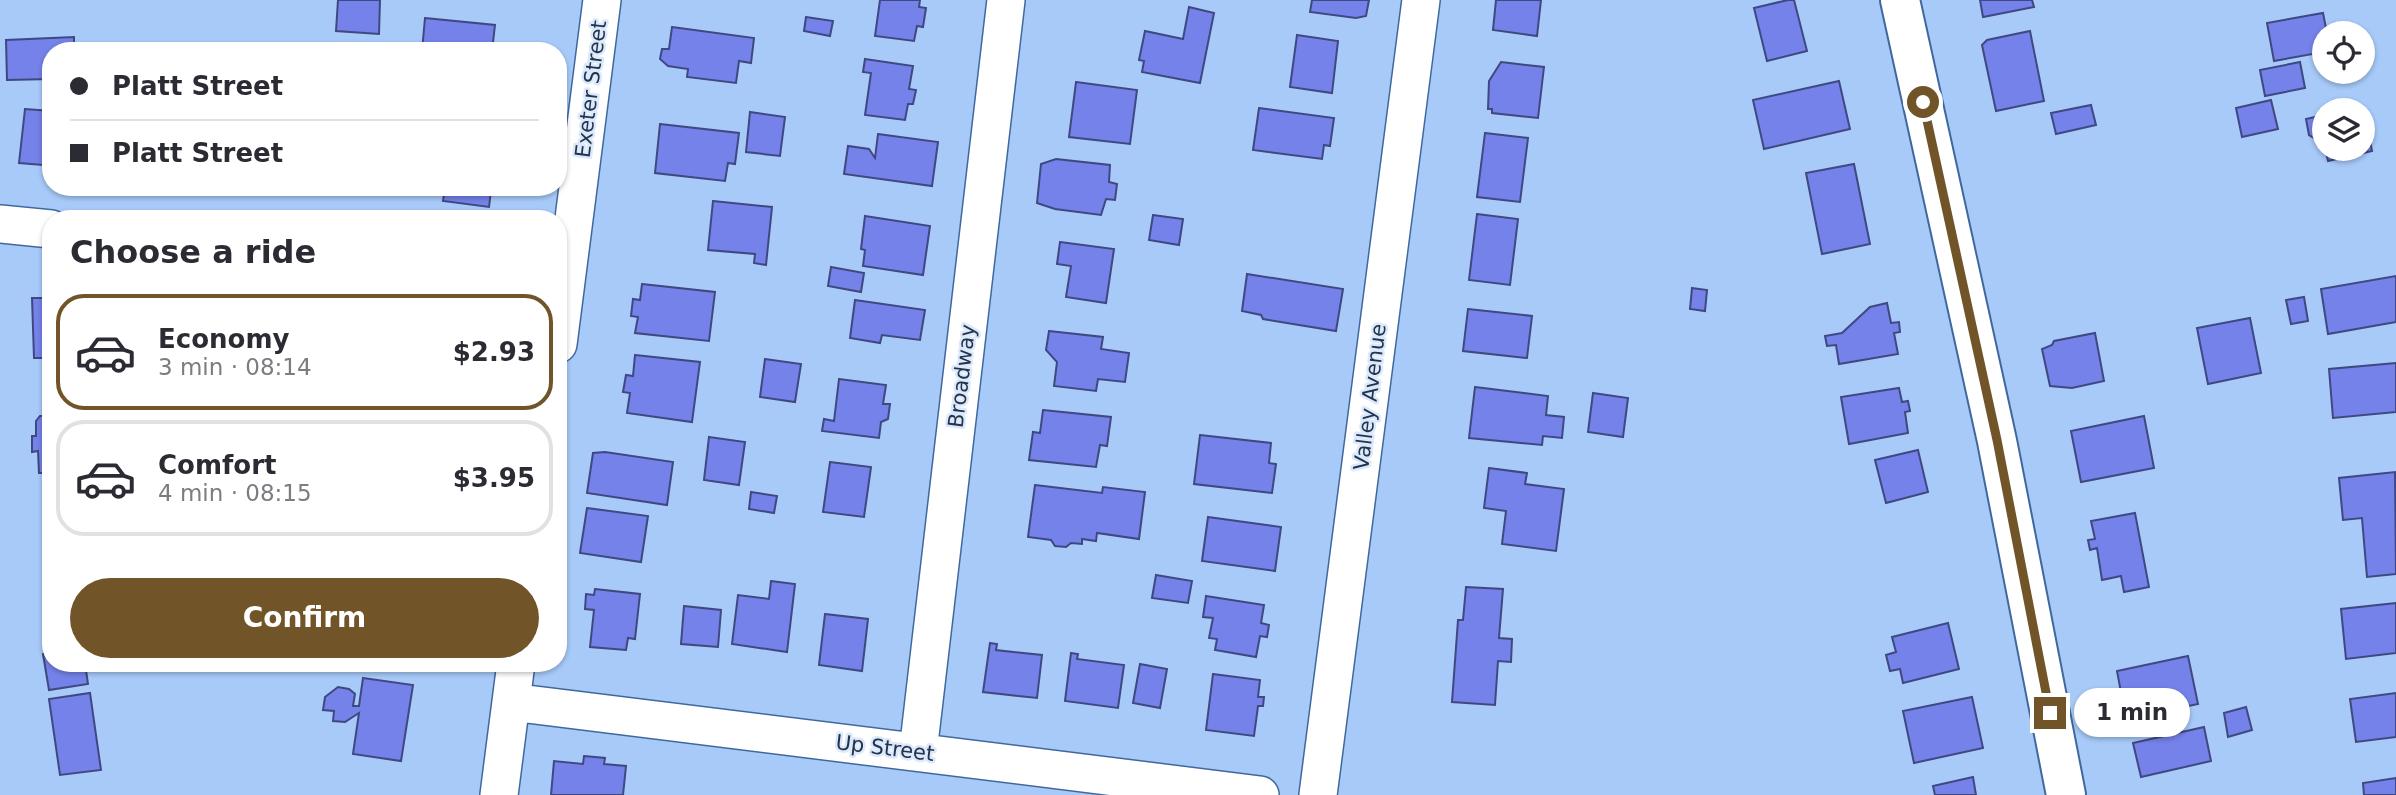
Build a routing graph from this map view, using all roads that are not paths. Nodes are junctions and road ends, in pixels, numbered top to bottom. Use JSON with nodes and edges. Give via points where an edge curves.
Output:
{"nodes":[{"id":1,"x":602,"y":0,"type":"edge"},
{"id":2,"x":1006,"y":0,"type":"edge"},
{"id":3,"x":1421,"y":0,"type":"edge"},
{"id":4,"x":1900,"y":0,"type":"edge"},
{"id":5,"x":0,"y":224,"type":"edge"},
{"id":6,"x":42,"y":228,"type":"edge"},
{"id":7,"x":567,"y":274,"type":"edge"},
{"id":8,"x":515,"y":672,"type":"edge"},
{"id":9,"x":510,"y":702,"type":"junction"},
{"id":10,"x":918,"y":752,"type":"junction"},
{"id":11,"x":499,"y":795,"type":"edge"},
{"id":12,"x":1260,"y":795,"type":"edge"},
{"id":13,"x":1318,"y":795,"type":"edge"},
{"id":14,"x":2066,"y":795,"type":"edge"}],
"edges":[{"from":1,"to":7,"type":"street","name":"Exeter Street"},
{"from":2,"to":10,"type":"street","name":"Broadway"},
{"from":3,"to":13,"type":"street","name":"Valley Avenue"},
{"from":4,"to":14,"type":"street","via":[[1997,440]]},
{"from":5,"to":6,"type":"street"},
{"from":8,"to":9,"type":"street"},
{"from":9,"to":10,"type":"street","name":"Up Street"},
{"from":9,"to":11,"type":"street"},
{"from":10,"to":12,"type":"street","name":"Up Street"}]}
